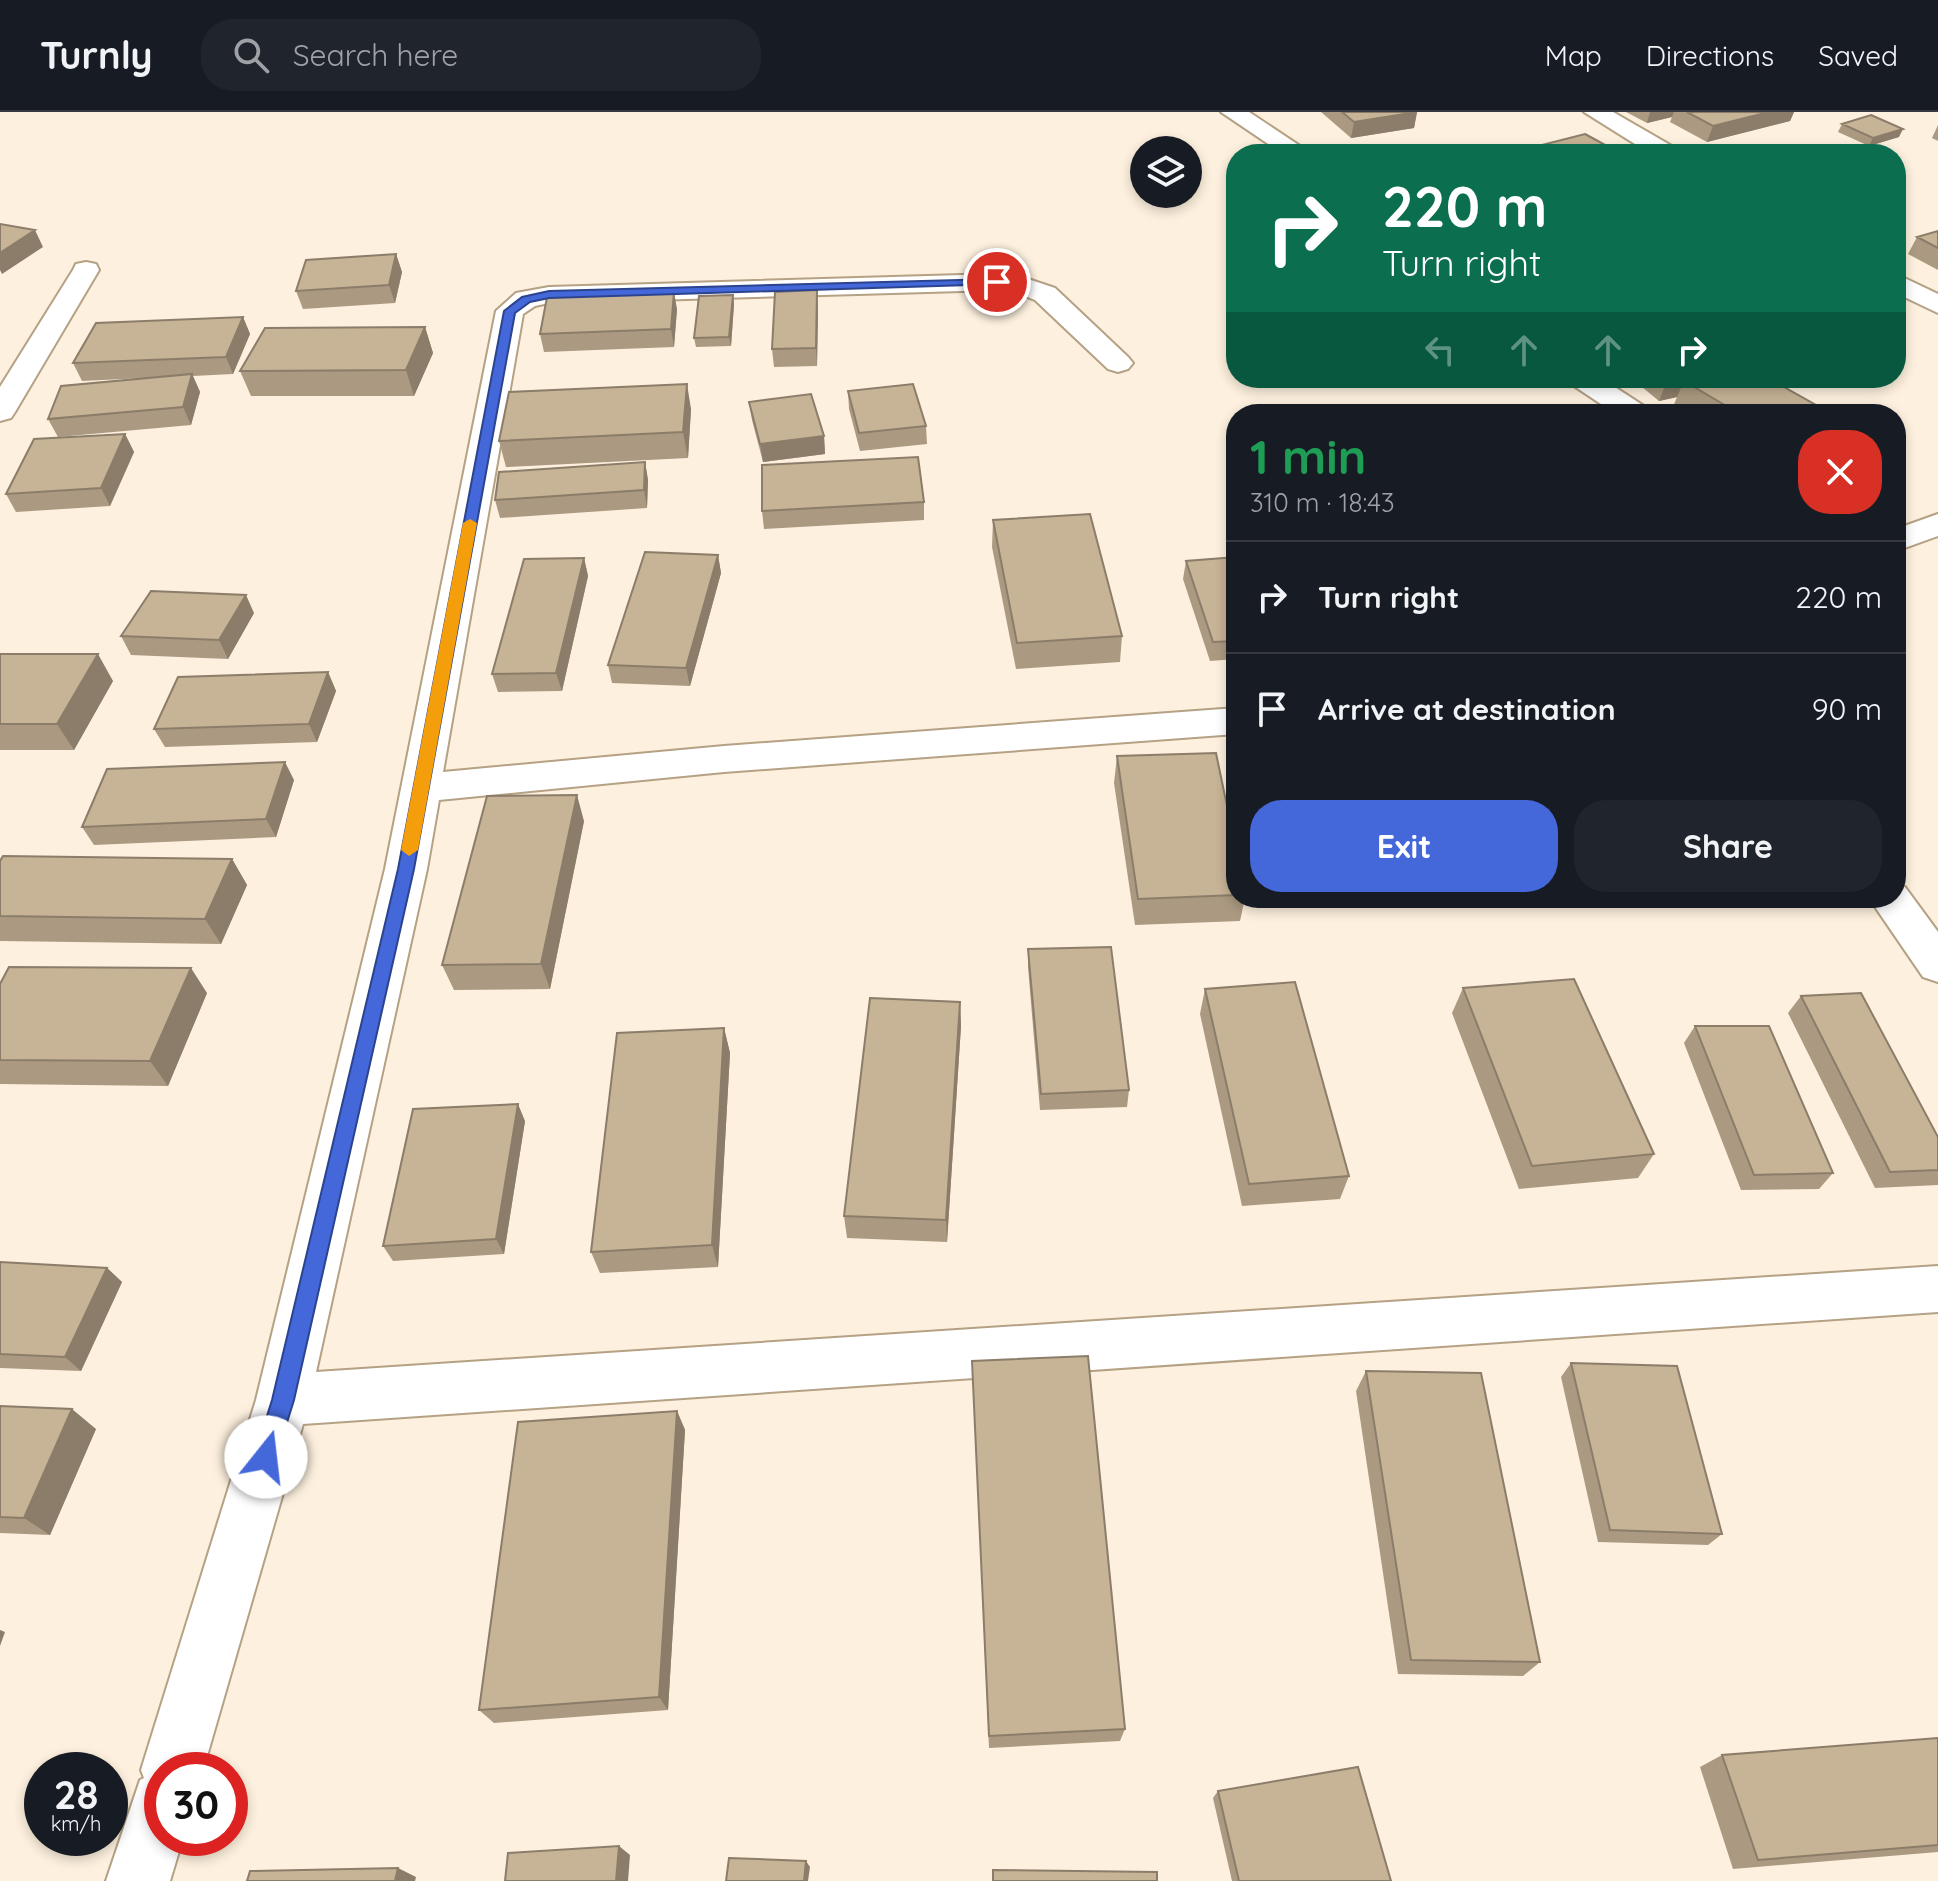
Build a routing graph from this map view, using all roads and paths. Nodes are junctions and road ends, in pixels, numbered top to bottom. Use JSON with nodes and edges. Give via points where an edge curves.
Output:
{"nodes":[{"id":1,"x":1233,"y":112,"type":"edge"},
{"id":2,"x":1596,"y":112,"type":"edge"},
{"id":3,"x":1284,"y":144,"type":"edge"},
{"id":4,"x":1651,"y":144,"type":"edge"},
{"id":5,"x":86,"y":270,"type":"dead end"},
{"id":6,"x":1906,"y":287,"type":"edge"},
{"id":7,"x":1938,"y":305,"type":"edge"},
{"id":8,"x":1118,"y":363,"type":"dead end"},
{"id":9,"x":1596,"y":388,"type":"edge"},
{"id":10,"x":1621,"y":404,"type":"edge"},
{"id":11,"x":0,"y":412,"type":"edge"},
{"id":12,"x":1938,"y":524,"type":"edge"},
{"id":13,"x":1906,"y":537,"type":"edge"},
{"id":14,"x":1226,"y":722,"type":"edge"},
{"id":15,"x":420,"y":788,"type":"junction"},
{"id":16,"x":1897,"y":908,"type":"edge"},
{"id":17,"x":1938,"y":965,"type":"edge"},
{"id":18,"x":1938,"y":1289,"type":"edge"},
{"id":19,"x":283,"y":1400,"type":"junction"},
{"id":20,"x":177,"y":1752,"type":"edge"},
{"id":21,"x":146,"y":1856,"type":"edge"},
{"id":22,"x":138,"y":1881,"type":"edge"}],
"edges":[{"from":1,"to":3,"type":"street"},
{"from":2,"to":4,"type":"street"},
{"from":5,"to":11,"type":"street"},
{"from":6,"to":7,"type":"street"},
{"from":8,"to":15,"type":"street","via":[[1045,294],[997,282],[526,299],[510,311]]},
{"from":9,"to":10,"type":"street"},
{"from":12,"to":13,"type":"street"},
{"from":14,"to":15,"type":"street"},
{"from":15,"to":19,"type":"street","via":[[403,884]]},
{"from":16,"to":17,"type":"street"},
{"from":18,"to":19,"type":"street"},
{"from":19,"to":20,"type":"street"},
{"from":21,"to":22,"type":"street"}]}
